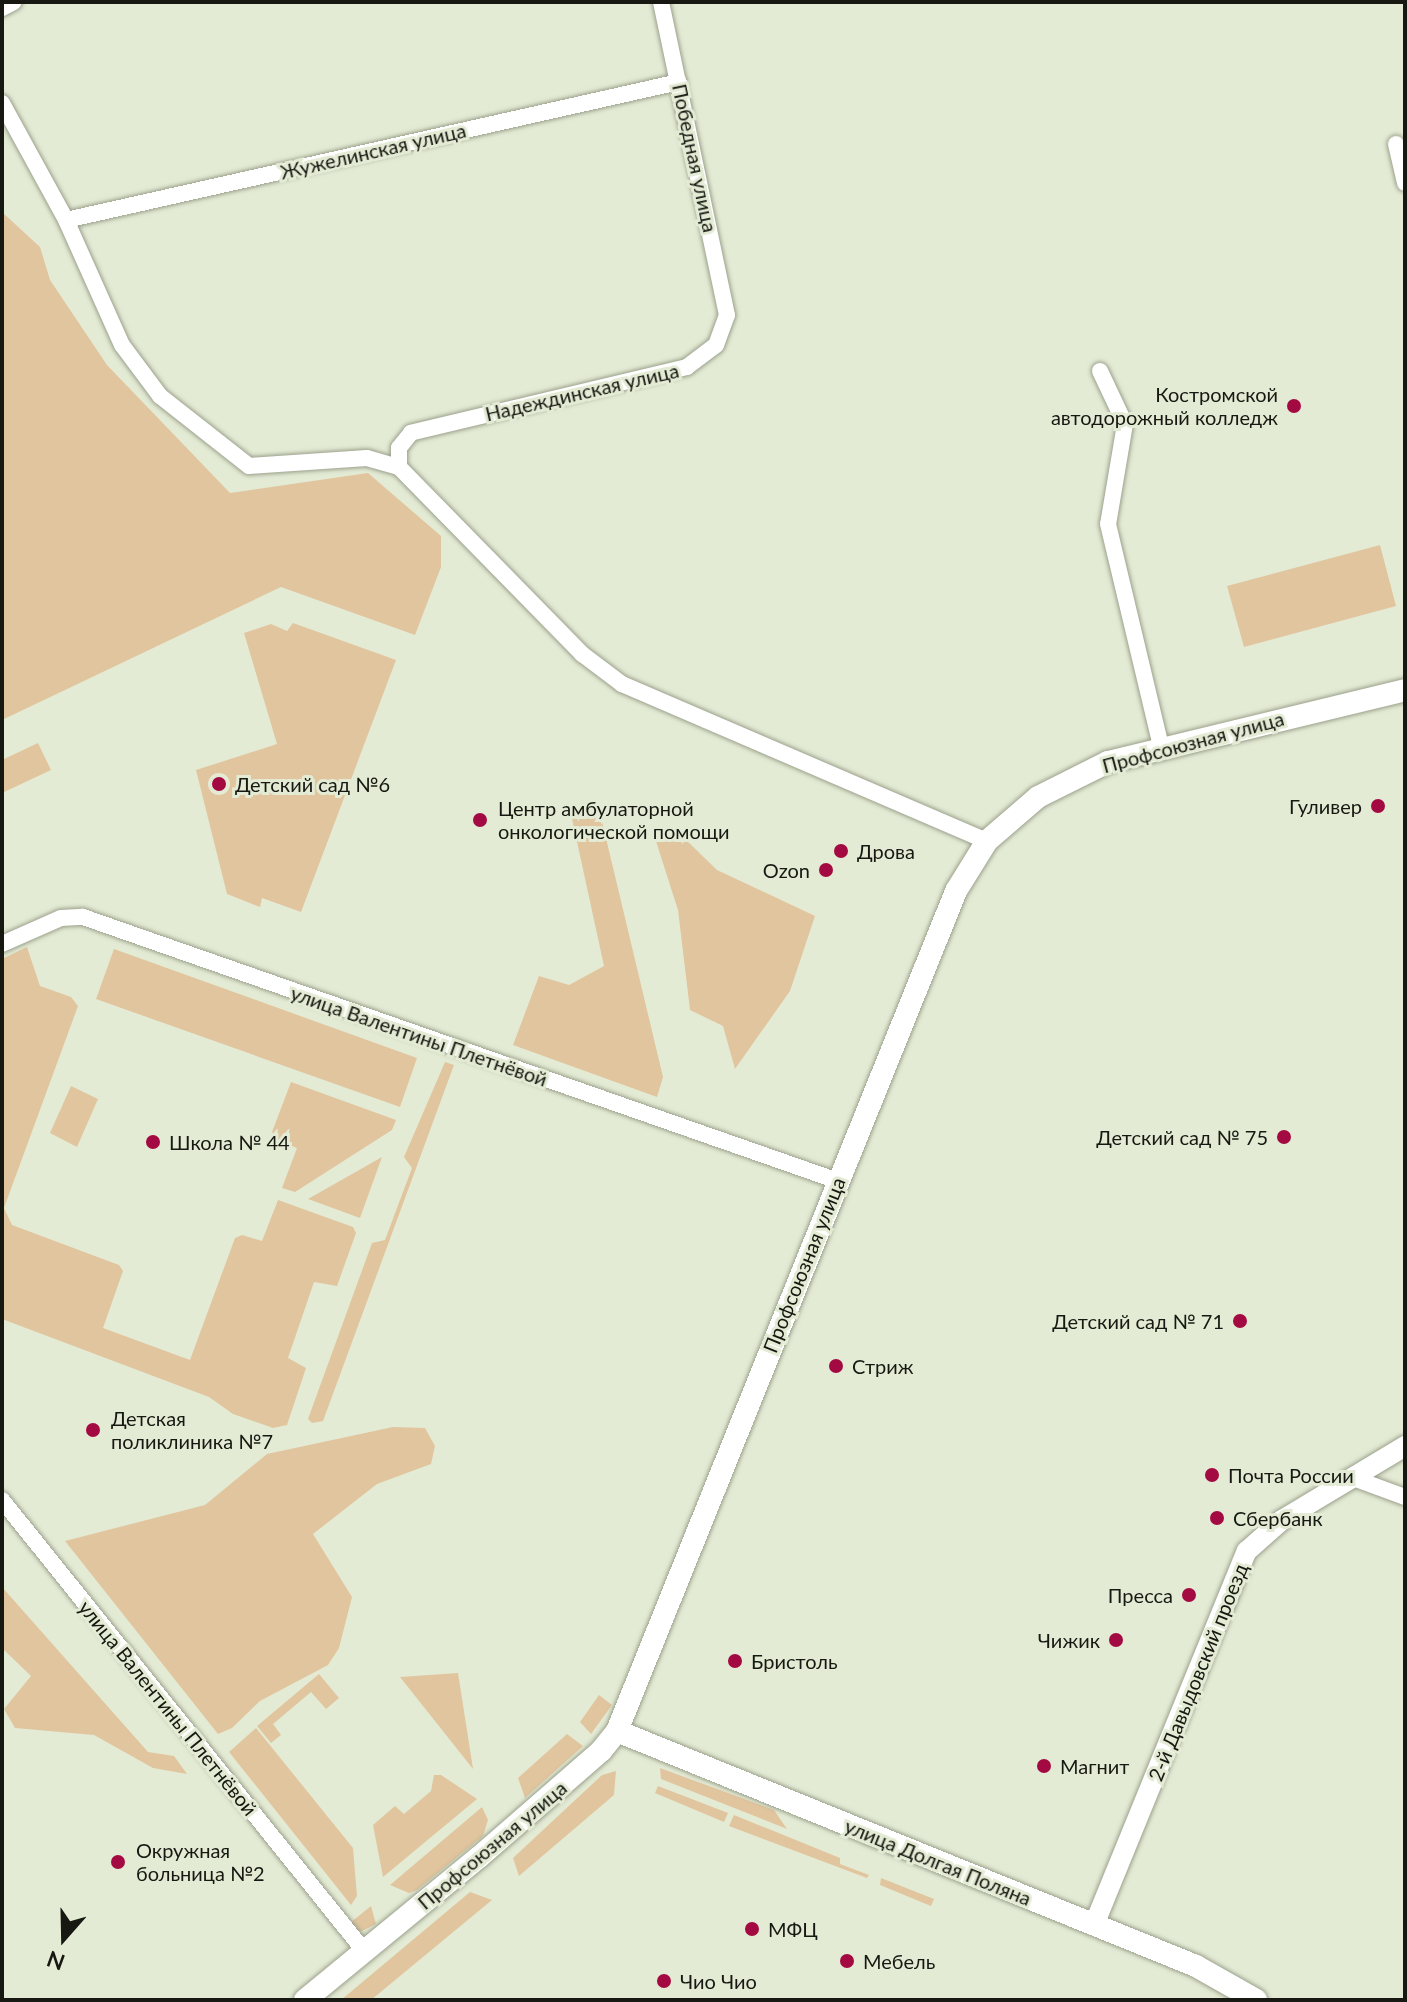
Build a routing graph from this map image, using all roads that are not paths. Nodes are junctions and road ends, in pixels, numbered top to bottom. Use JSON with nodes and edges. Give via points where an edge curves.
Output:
{"nodes":[{"id":1,"x":14,"y":2,"type":"edge"},
{"id":2,"x":661,"y":2,"type":"edge"},
{"id":3,"x":2,"y":8,"type":"edge"},
{"id":4,"x":679,"y":82,"type":"junction"},
{"id":5,"x":2,"y":103,"type":"edge"},
{"id":6,"x":1396,"y":144,"type":"dead end"},
{"id":7,"x":1405,"y":183,"type":"edge"},
{"id":8,"x":66,"y":220,"type":"junction"},
{"id":9,"x":727,"y":315,"type":"joint"},
{"id":10,"x":1100,"y":371,"type":"dead end"},
{"id":11,"x":399,"y":467,"type":"junction"},
{"id":12,"x":1405,"y":690,"type":"edge"},
{"id":13,"x":1161,"y":747,"type":"junction"},
{"id":14,"x":987,"y":841,"type":"junction"},
{"id":15,"x":2,"y":944,"type":"edge"},
{"id":16,"x":838,"y":1181,"type":"junction"},
{"id":17,"x":1405,"y":1446,"type":"edge"},
{"id":18,"x":1356,"y":1479,"type":"junction"},
{"id":19,"x":1405,"y":1497,"type":"edge"},
{"id":20,"x":2,"y":1500,"type":"edge"},
{"id":21,"x":617,"y":1731,"type":"junction"},
{"id":22,"x":1094,"y":1925,"type":"junction"},
{"id":23,"x":365,"y":1952,"type":"junction"},
{"id":24,"x":305,"y":2000,"type":"edge"},
{"id":25,"x":1256,"y":2000,"type":"edge"}],
"edges":[{"from":1,"to":3,"type":"street"},
{"from":2,"to":4,"type":"street","name":"Победная улица"},
{"from":4,"to":8,"type":"street","name":"Жужелинская улица"},
{"from":4,"to":9,"type":"street","name":"Победная улица"},
{"from":5,"to":8,"type":"street"},
{"from":6,"to":7,"type":"street"},
{"from":8,"to":11,"type":"street","via":[[122,345],[142,374],[160,396],[237,459],[249,466],[285,467],[367,458]]},
{"from":9,"to":11,"type":"street","name":"Надеждинская улица","via":[[716,345],[687,367],[411,433],[399,448]]},
{"from":10,"to":13,"type":"street","via":[[1125,424],[1108,524]]},
{"from":11,"to":14,"type":"street","via":[[582,654],[622,684]]},
{"from":12,"to":13,"type":"main road","name":"Профсоюзная улица"},
{"from":13,"to":14,"type":"main road","name":"Профсоюзная улица","via":[[1108,762],[1038,797]]},
{"from":14,"to":16,"type":"main road","name":"Профсоюзная улица","via":[[956,891]]},
{"from":15,"to":16,"type":"street","name":"улица Валентины Плетнёвой","via":[[61,918],[83,917]]},
{"from":16,"to":21,"type":"main road","name":"Профсоюзная улица"},
{"from":17,"to":18,"type":"street","name":"2-й Давыдовский проезд"},
{"from":18,"to":19,"type":"street"},
{"from":18,"to":22,"type":"street","name":"2-й Давыдовский проезд","via":[[1282,1520],[1247,1551]]},
{"from":20,"to":23,"type":"street","name":"улица Валентины Плетнёвой"},
{"from":21,"to":22,"type":"main road","name":"улица Долгая Поляна"},
{"from":21,"to":23,"type":"main road","name":"Профсоюзная улица","via":[[591,1760]]},
{"from":22,"to":25,"type":"main road","name":"улица Долгая Поляна","via":[[1196,1966]]},
{"from":23,"to":24,"type":"main road","name":"Профсоюзная улица"}]}
